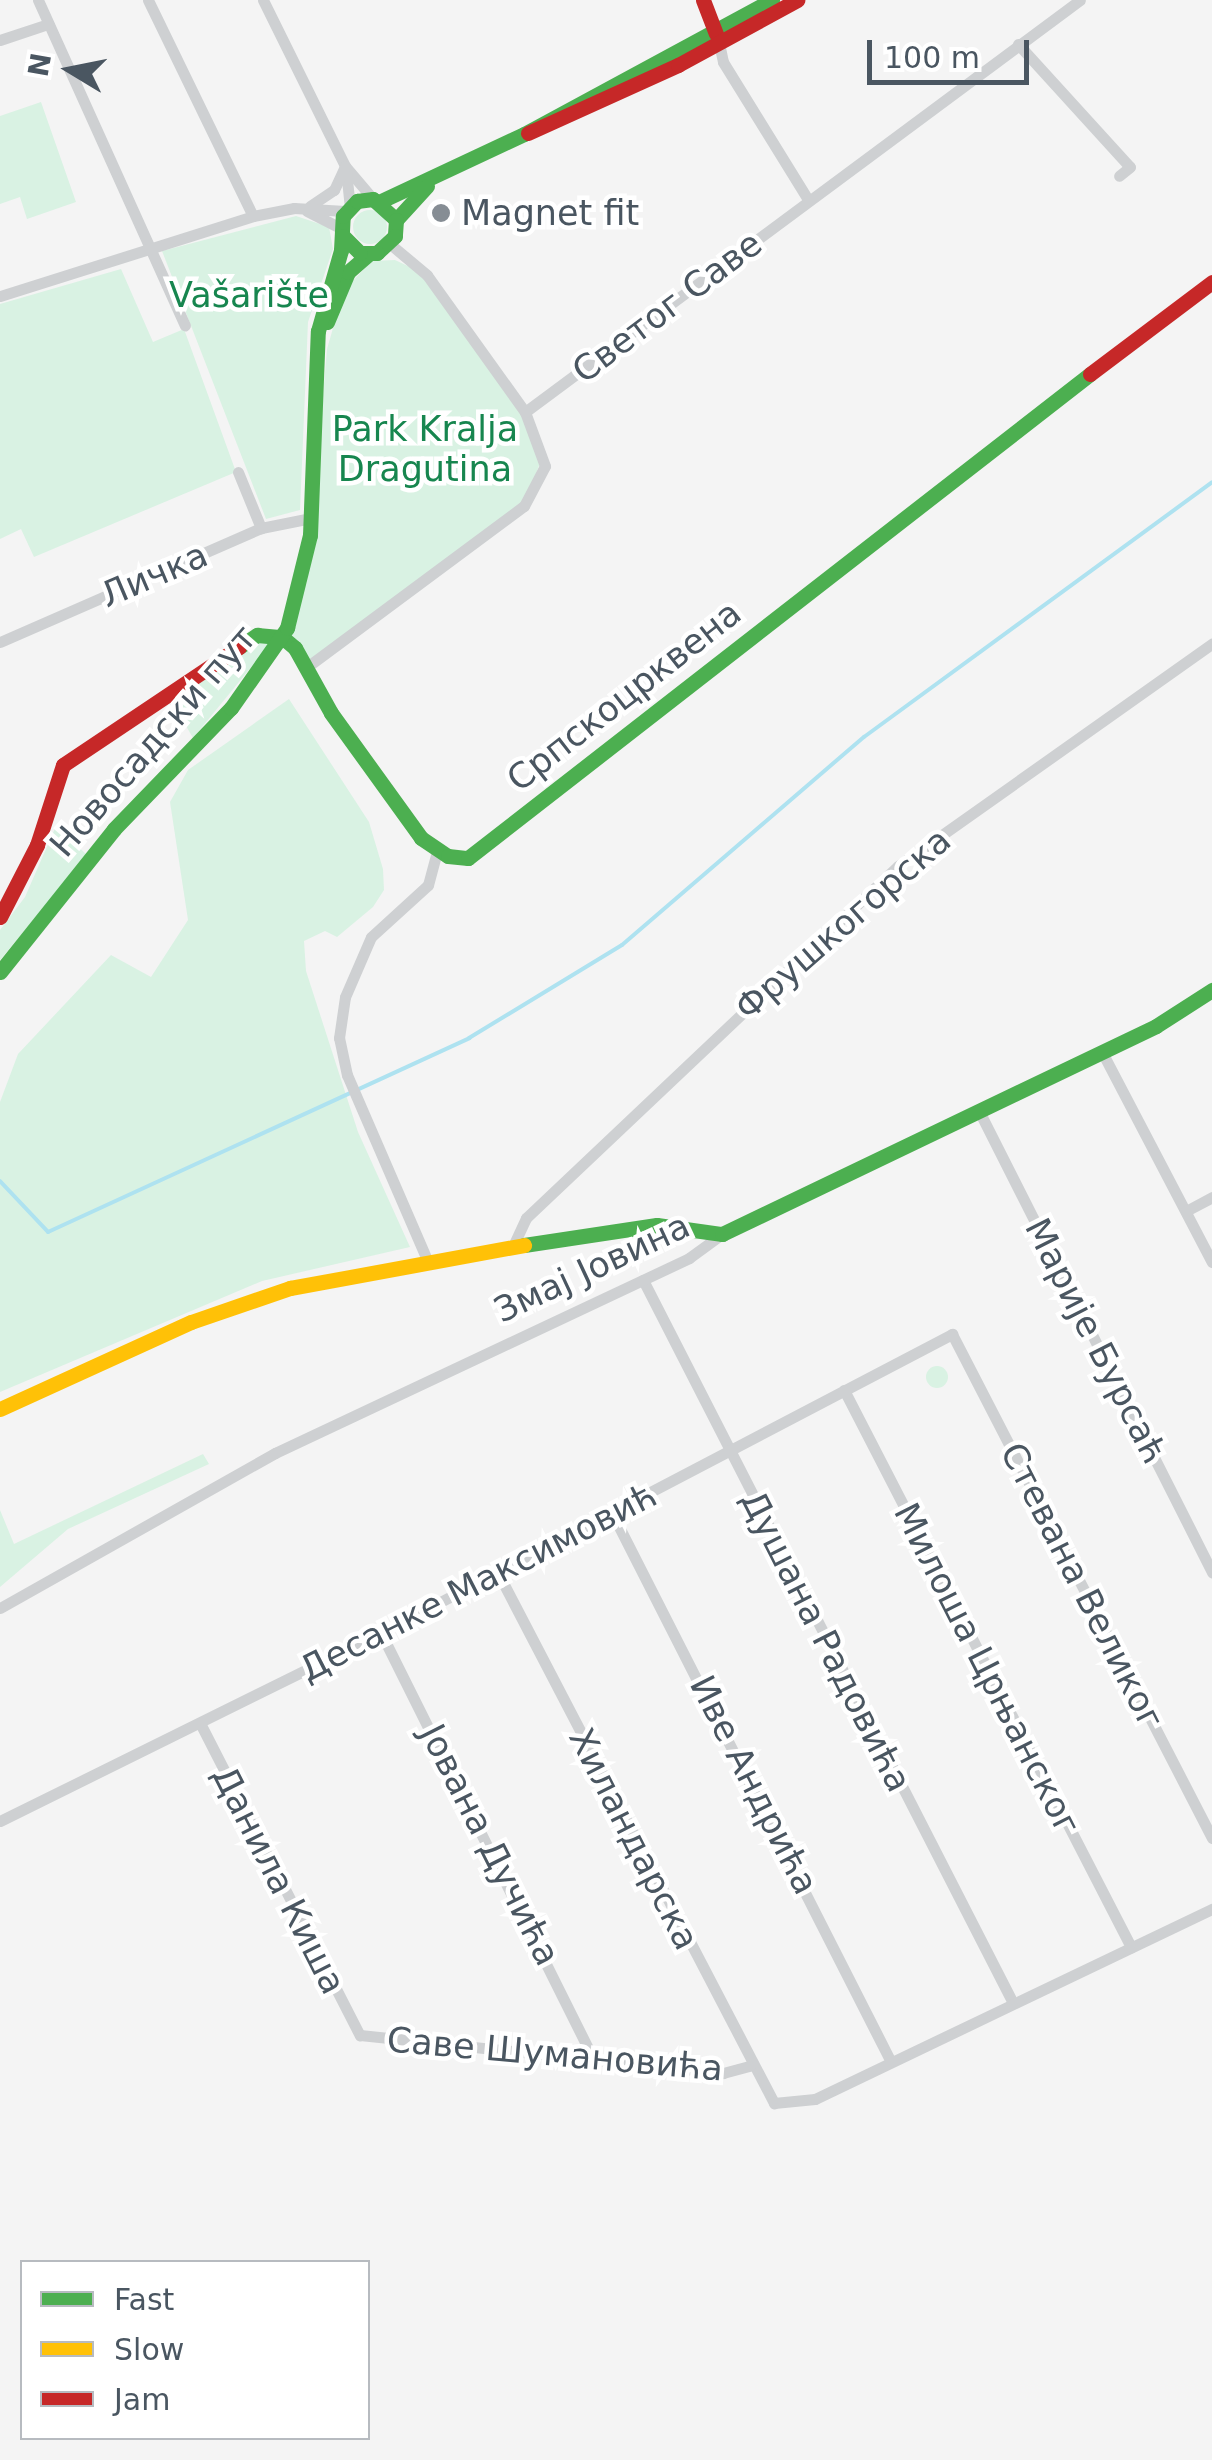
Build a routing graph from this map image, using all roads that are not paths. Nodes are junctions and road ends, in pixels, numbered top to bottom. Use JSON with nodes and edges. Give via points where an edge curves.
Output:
{"nodes":[{"id":1,"x":38,"y":0,"type":"edge"},
{"id":2,"x":148,"y":0,"type":"edge"},
{"id":3,"x":263,"y":0,"type":"edge"},
{"id":4,"x":703,"y":0,"type":"edge"},
{"id":5,"x":772,"y":0,"type":"edge"},
{"id":6,"x":797,"y":0,"type":"edge"},
{"id":7,"x":1080,"y":0,"type":"edge"},
{"id":8,"x":48,"y":24,"type":"junction"},
{"id":9,"x":716,"y":36,"type":"junction"},
{"id":10,"x":0,"y":40,"type":"edge"},
{"id":11,"x":1018,"y":44,"type":"junction"},
{"id":12,"x":345,"y":166,"type":"junction"},
{"id":13,"x":439,"y":176,"type":"junction"},
{"id":14,"x":1118,"y":176,"type":"dead end"},
{"id":15,"x":377,"y":200,"type":"junction"},
{"id":16,"x":809,"y":201,"type":"junction"},
{"id":17,"x":348,"y":208,"type":"junction"},
{"id":18,"x":303,"y":209,"type":"junction"},
{"id":19,"x":253,"y":216,"type":"junction"},
{"id":20,"x":396,"y":220,"type":"junction"},
{"id":21,"x":342,"y":232,"type":"junction"},
{"id":22,"x":390,"y":244,"type":"junction"},
{"id":23,"x":153,"y":249,"type":"junction"},
{"id":24,"x":369,"y":254,"type":"junction"},
{"id":25,"x":1212,"y":282,"type":"edge"},
{"id":26,"x":0,"y":296,"type":"edge"},
{"id":27,"x":185,"y":324,"type":"dead end"},
{"id":28,"x":320,"y":350,"type":"junction"},
{"id":29,"x":525,"y":412,"type":"junction"},
{"id":30,"x":238,"y":472,"type":"dead end"},
{"id":31,"x":312,"y":518,"type":"junction"},
{"id":32,"x":262,"y":528,"type":"junction"},
{"id":33,"x":282,"y":638,"type":"junction"},
{"id":34,"x":0,"y":642,"type":"edge"},
{"id":35,"x":1212,"y":644,"type":"edge"},
{"id":36,"x":307,"y":667,"type":"junction"},
{"id":37,"x":437,"y":851,"type":"junction"},
{"id":38,"x":0,"y":917,"type":"edge"},
{"id":39,"x":0,"y":972,"type":"edge"},
{"id":40,"x":1212,"y":990,"type":"edge"},
{"id":41,"x":1102,"y":1052,"type":"junction"},
{"id":42,"x":979,"y":1111,"type":"junction"},
{"id":43,"x":1212,"y":1197,"type":"edge"},
{"id":44,"x":1186,"y":1210,"type":"junction"},
{"id":45,"x":722,"y":1234,"type":"junction"},
{"id":46,"x":513,"y":1246,"type":"junction"},
{"id":47,"x":428,"y":1262,"type":"junction"},
{"id":48,"x":1212,"y":1262,"type":"edge"},
{"id":49,"x":643,"y":1280,"type":"junction"},
{"id":50,"x":952,"y":1334,"type":"joint"},
{"id":51,"x":844,"y":1390,"type":"junction"},
{"id":52,"x":0,"y":1409,"type":"edge"},
{"id":53,"x":728,"y":1452,"type":"junction"},
{"id":54,"x":612,"y":1513,"type":"junction"},
{"id":55,"x":1212,"y":1572,"type":"edge"},
{"id":56,"x":498,"y":1573,"type":"junction"},
{"id":57,"x":0,"y":1608,"type":"edge"},
{"id":58,"x":381,"y":1634,"type":"junction"},
{"id":59,"x":200,"y":1723,"type":"junction"},
{"id":60,"x":0,"y":1821,"type":"edge"},
{"id":61,"x":1212,"y":1838,"type":"edge"},
{"id":62,"x":1212,"y":1909,"type":"edge"},
{"id":63,"x":1130,"y":1947,"type":"junction"},
{"id":64,"x":1012,"y":2001,"type":"junction"},
{"id":65,"x":360,"y":2035,"type":"joint"},
{"id":66,"x":593,"y":2058,"type":"junction"},
{"id":67,"x":890,"y":2060,"type":"junction"},
{"id":68,"x":750,"y":2066,"type":"junction"}],
"edges":[{"from":1,"to":8,"type":"street"},
{"from":2,"to":19,"type":"street"},
{"from":3,"to":12,"type":"street"},
{"from":4,"to":9,"type":"street"},
{"from":5,"to":9,"type":"street"},
{"from":6,"to":9,"type":"street"},
{"from":7,"to":11,"type":"street","name":"Светог Саве"},
{"from":8,"to":10,"type":"street"},
{"from":8,"to":23,"type":"street"},
{"from":9,"to":13,"type":"street"},
{"from":9,"to":16,"type":"street","via":[[723,62]]},
{"from":11,"to":14,"type":"street","via":[[1130,167]]},
{"from":11,"to":16,"type":"street","name":"Светог Саве"},
{"from":12,"to":15,"type":"street"},
{"from":12,"to":17,"type":"street"},
{"from":12,"to":18,"type":"street","via":[[326,198]]},
{"from":13,"to":15,"type":"street"},
{"from":13,"to":20,"type":"street"},
{"from":15,"to":17,"type":"street"},
{"from":15,"to":20,"type":"street"},
{"from":16,"to":29,"type":"street","name":"Светог Саве"},
{"from":17,"to":18,"type":"street"},
{"from":17,"to":21,"type":"street","name":"Новосадски пут"},
{"from":18,"to":19,"type":"street"},
{"from":18,"to":21,"type":"street"},
{"from":19,"to":23,"type":"street"},
{"from":20,"to":22,"type":"street"},
{"from":21,"to":24,"type":"street"},
{"from":21,"to":28,"type":"street","name":"Новосадски пут","via":[[320,311]]},
{"from":22,"to":24,"type":"street","name":"Новосадски пут"},
{"from":22,"to":29,"type":"street","via":[[427,275]]},
{"from":23,"to":26,"type":"street"},
{"from":23,"to":27,"type":"street"},
{"from":24,"to":28,"type":"street","name":"Новосадски пут","via":[[338,290]]},
{"from":25,"to":37,"type":"street","name":"Српскоцрквена","via":[[866,542],[468,858]]},
{"from":28,"to":31,"type":"street","name":"Новосадски пут"},
{"from":29,"to":36,"type":"street","via":[[544,466],[524,506]]},
{"from":30,"to":32,"type":"street"},
{"from":31,"to":32,"type":"street","name":"Личка"},
{"from":31,"to":33,"type":"street","name":"Новосадски пут"},
{"from":32,"to":34,"type":"street","name":"Личка"},
{"from":33,"to":36,"type":"street"},
{"from":33,"to":38,"type":"street","via":[[244,640],[63,765],[37,845]]},
{"from":33,"to":39,"type":"street","name":"Новосадски пут","via":[[231,708],[114,830]]},
{"from":35,"to":46,"type":"street","name":"Фрушкогорска","via":[[898,866],[526,1218]]},
{"from":36,"to":37,"type":"street","via":[[379,782]]},
{"from":37,"to":47,"type":"street","via":[[434,878],[371,937],[339,1038],[346,1074]]},
{"from":40,"to":41,"type":"street","name":"Змај Јовина"},
{"from":41,"to":42,"type":"street","name":"Змај Јовина"},
{"from":41,"to":44,"type":"street"},
{"from":42,"to":45,"type":"street","name":"Змај Јовина"},
{"from":42,"to":55,"type":"street","name":"Марије Бурсаћ"},
{"from":43,"to":44,"type":"street"},
{"from":44,"to":48,"type":"street"},
{"from":45,"to":46,"type":"street","via":[[642,1226]]},
{"from":45,"to":49,"type":"street","name":"Змај Јовина"},
{"from":46,"to":47,"type":"street"},
{"from":47,"to":52,"type":"street","via":[[249,1300]]},
{"from":49,"to":53,"type":"street","name":"Душана Радовића"},
{"from":49,"to":57,"type":"street","name":"Змај Јовина","via":[[274,1452]]},
{"from":50,"to":51,"type":"street","name":"Десанке Максимовић"},
{"from":50,"to":61,"type":"street","name":"Стевана Великог"},
{"from":51,"to":53,"type":"street","name":"Десанке Максимовић"},
{"from":51,"to":63,"type":"street","name":"Милоша Црњанског"},
{"from":53,"to":54,"type":"street","name":"Десанке Максимовић"},
{"from":53,"to":64,"type":"street","name":"Душана Радовића"},
{"from":54,"to":56,"type":"street","name":"Десанке Максимовић"},
{"from":54,"to":67,"type":"street","name":"Иве Андрића"},
{"from":56,"to":58,"type":"street","name":"Десанке Максимовић"},
{"from":56,"to":68,"type":"street","name":"Хиландарска"},
{"from":58,"to":59,"type":"street","name":"Десанке Максимовић"},
{"from":58,"to":66,"type":"street","name":"Јована Дучића"},
{"from":59,"to":60,"type":"street","name":"Десанке Максимовић"},
{"from":59,"to":65,"type":"street","name":"Данила Киша"},
{"from":62,"to":63,"type":"street"},
{"from":63,"to":64,"type":"street"},
{"from":64,"to":67,"type":"street"},
{"from":65,"to":66,"type":"street","name":"Саве Шумановића"},
{"from":66,"to":68,"type":"street","name":"Саве Шумановића","via":[[723,2072]]},
{"from":67,"to":68,"type":"street","name":"Хиландарска","via":[[816,2099],[774,2102]]}]}
